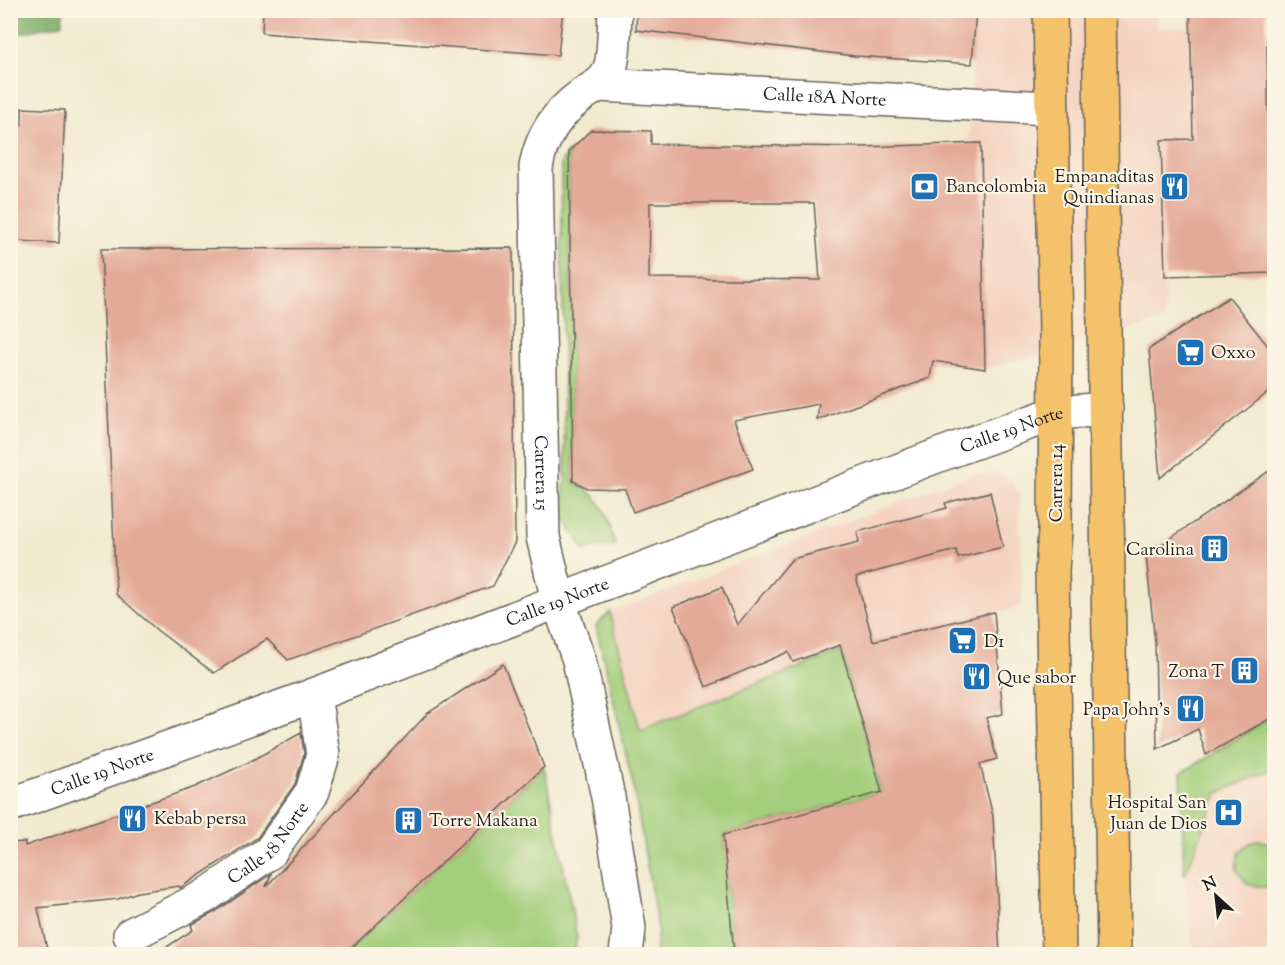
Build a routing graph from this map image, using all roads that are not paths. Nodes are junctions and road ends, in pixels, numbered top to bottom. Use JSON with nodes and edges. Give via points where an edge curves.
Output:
{"nodes":[{"id":1,"x":615,"y":10,"type":"edge"},
{"id":2,"x":1050,"y":10,"type":"edge"},
{"id":3,"x":1099,"y":10,"type":"edge"},
{"id":4,"x":599,"y":85,"type":"junction"},
{"id":5,"x":1050,"y":108,"type":"junction"},
{"id":6,"x":1106,"y":409,"type":"junction"},
{"id":7,"x":1056,"y":412,"type":"junction"},
{"id":8,"x":558,"y":600,"type":"junction"},
{"id":9,"x":314,"y":695,"type":"junction"},
{"id":10,"x":10,"y":805,"type":"edge"},
{"id":11,"x":130,"y":935,"type":"dead end"},
{"id":12,"x":626,"y":954,"type":"edge"},
{"id":13,"x":1059,"y":954,"type":"edge"},
{"id":14,"x":1114,"y":954,"type":"edge"}],
"edges":[{"from":1,"to":4,"type":"street","via":[[610,70]]},
{"from":2,"to":5,"type":"main road","name":"Carrera 14"},
{"from":3,"to":6,"type":"main road"},
{"from":4,"to":5,"type":"street","name":"Calle 18A Norte"},
{"from":4,"to":8,"type":"street","name":"Carrera 15","via":[[582,94],[549,128],[539,148],[536,167],[543,537]]},
{"from":5,"to":7,"type":"main road","name":"Carrera 14"},
{"from":6,"to":7,"type":"street","name":"Calle 19 Norte"},
{"from":6,"to":14,"type":"main road"},
{"from":7,"to":8,"type":"street","name":"Calle 19 Norte"},
{"from":7,"to":13,"type":"main road","name":"Carrera 14","via":[[1052,571]]},
{"from":8,"to":9,"type":"street","name":"Calle 19 Norte"},
{"from":8,"to":12,"type":"street","name":"Carrera 15","via":[[579,660],[608,796],[629,928]]},
{"from":9,"to":10,"type":"street","name":"Calle 19 Norte"},
{"from":9,"to":11,"type":"street","name":"Calle 18 Norte","via":[[323,755],[312,792],[270,852],[204,897]]}]}
